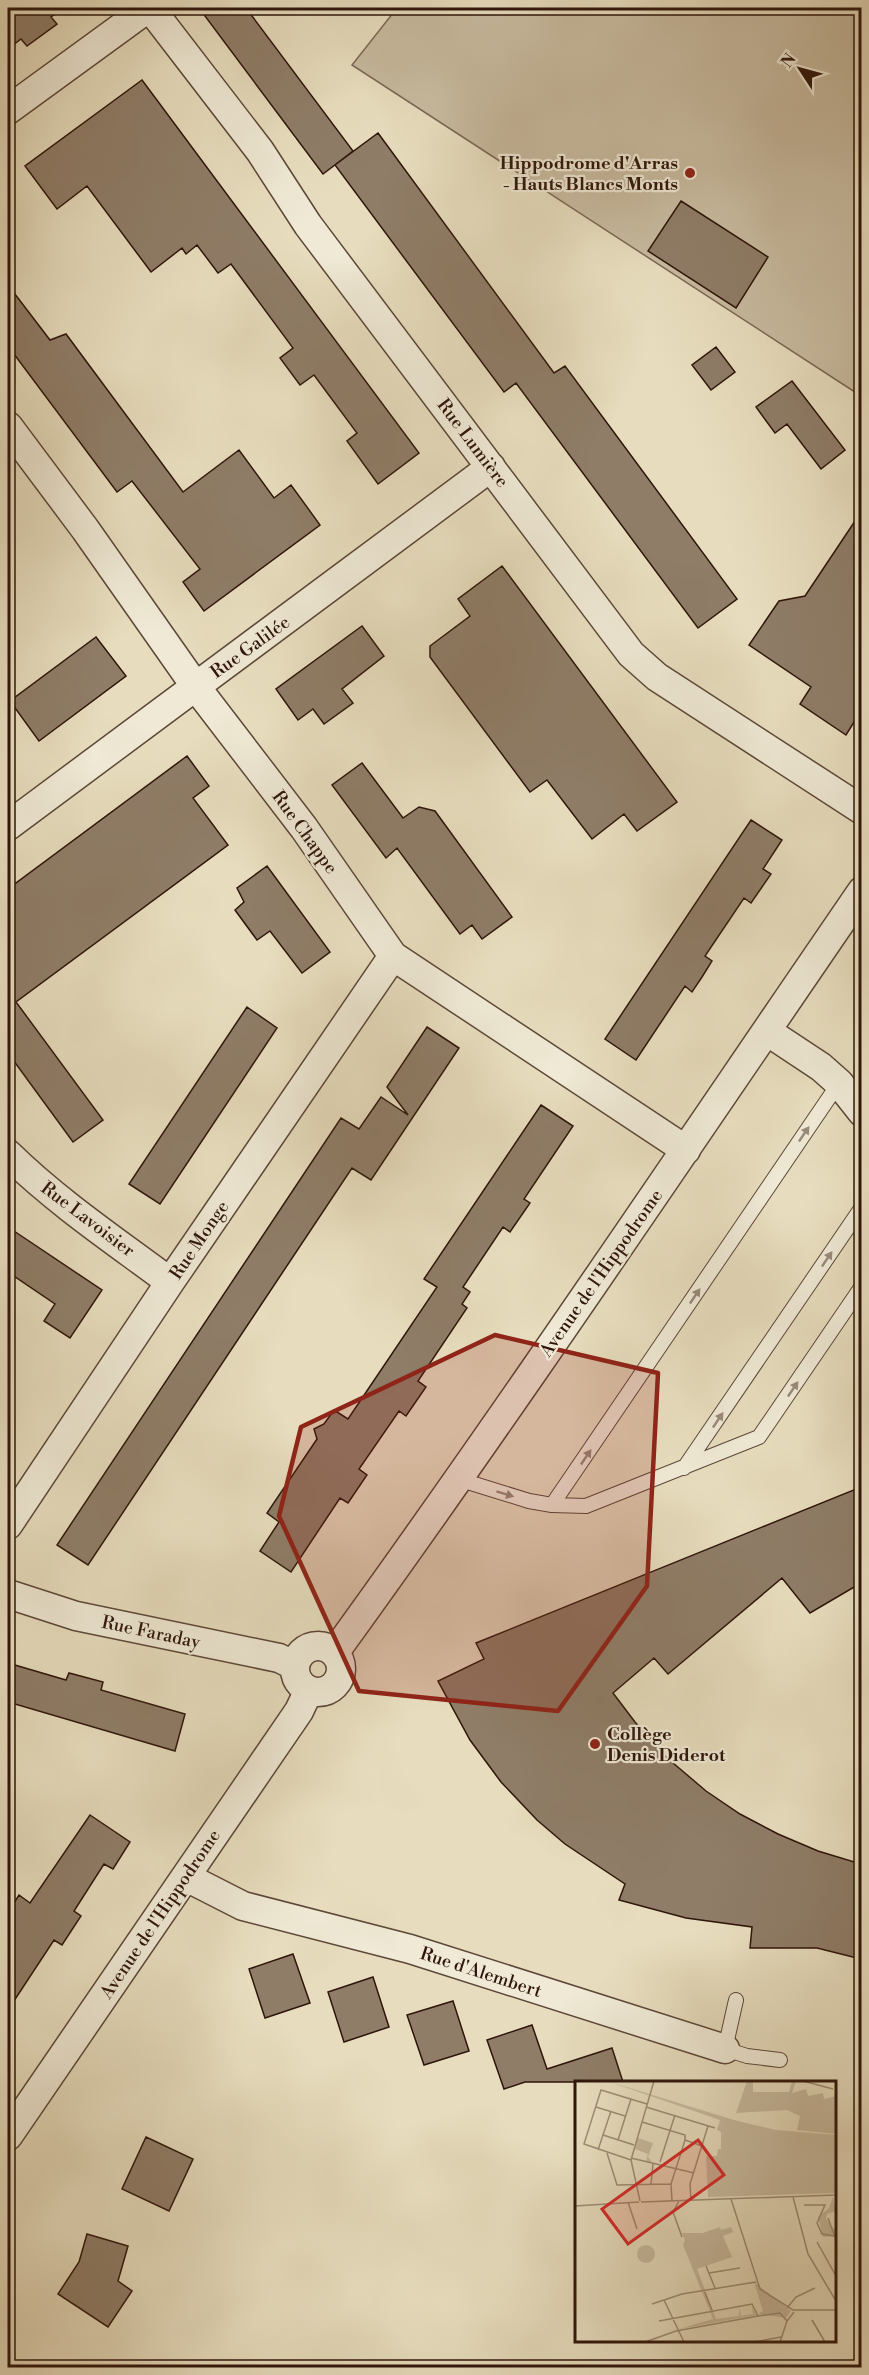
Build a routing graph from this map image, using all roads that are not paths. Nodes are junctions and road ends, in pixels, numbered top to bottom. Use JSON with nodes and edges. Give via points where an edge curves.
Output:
{"nodes":[{"id":1,"x":149,"y":8,"type":"edge"},
{"id":2,"x":8,"y":110,"type":"edge"},
{"id":3,"x":8,"y":426,"type":"edge"},
{"id":4,"x":491,"y":467,"type":"junction"},
{"id":5,"x":196,"y":687,"type":"junction"},
{"id":6,"x":861,"y":810,"type":"edge"},
{"id":7,"x":8,"y":826,"type":"edge"},
{"id":8,"x":861,"y":891,"type":"edge"},
{"id":9,"x":393,"y":956,"type":"junction"},
{"id":10,"x":768,"y":1032,"type":"junction"},
{"id":11,"x":839,"y":1083,"type":"junction"},
{"id":12,"x":861,"y":1112,"type":"edge"},
{"id":13,"x":686,"y":1150,"type":"junction"},
{"id":14,"x":8,"y":1154,"type":"edge"},
{"id":15,"x":861,"y":1207,"type":"edge"},
{"id":16,"x":170,"y":1282,"type":"junction"},
{"id":17,"x":861,"y":1286,"type":"edge"},
{"id":18,"x":684,"y":1468,"type":"junction"},
{"id":19,"x":458,"y":1479,"type":"junction"},
{"id":20,"x":552,"y":1505,"type":"junction"},
{"id":21,"x":8,"y":1525,"type":"edge"},
{"id":22,"x":8,"y":1594,"type":"edge"},
{"id":23,"x":335,"y":1652,"type":"junction"},
{"id":24,"x":295,"y":1666,"type":"junction"},
{"id":25,"x":309,"y":1690,"type":"junction"},
{"id":26,"x":186,"y":1877,"type":"junction"},
{"id":27,"x":736,"y":2000,"type":"dead end"},
{"id":28,"x":725,"y":2049,"type":"junction"},
{"id":29,"x":780,"y":2060,"type":"dead end"},
{"id":30,"x":8,"y":2136,"type":"edge"}],
"edges":[{"from":1,"to":2,"type":"street"},
{"from":1,"to":4,"type":"street","name":"Rue Lumière","via":[[230,110],[308,225]]},
{"from":3,"to":5,"type":"street","name":"Rue Chappe"},
{"from":4,"to":5,"type":"street","name":"Rue Galilée"},
{"from":4,"to":6,"type":"street","name":"Rue Lumière","via":[[632,654],[649,670]]},
{"from":5,"to":7,"type":"street","name":"Rue Galilée"},
{"from":5,"to":9,"type":"street","name":"Rue Chappe","via":[[304,828]]},
{"from":8,"to":10,"type":"street","name":"Avenue de l'Hippodrome"},
{"from":9,"to":13,"type":"street","name":"Rue Chappe"},
{"from":9,"to":16,"type":"street","name":"Rue Monge"},
{"from":10,"to":11,"type":"street"},
{"from":10,"to":13,"type":"street","name":"Avenue de l'Hippodrome"},
{"from":11,"to":12,"type":"street"},
{"from":20,"to":11,"type":"lane","one_way":true},
{"from":13,"to":19,"type":"street","name":"Avenue de l'Hippodrome"},
{"from":14,"to":16,"type":"street","name":"Rue Lavoisier","via":[[70,1207]]},
{"from":18,"to":15,"type":"lane","one_way":true},
{"from":16,"to":21,"type":"street","name":"Rue Monge"},
{"from":18,"to":17,"type":"lane","one_way":true,"via":[[759,1437]]},
{"from":18,"to":20,"type":"lane","via":[[586,1506]]},
{"from":19,"to":20,"type":"lane","one_way":true},
{"from":19,"to":23,"type":"street","name":"Avenue de l'Hippodrome"},
{"from":22,"to":24,"type":"street","name":"Rue Faraday","via":[[76,1616],[279,1658]]},
{"from":23,"to":24,"type":"street","via":[[327,1646],[310,1646],[297,1658]]},
{"from":23,"to":25,"type":"street","via":[[342,1671],[336,1685],[322,1692]]},
{"from":24,"to":25,"type":"street","via":[[297,1679]]},
{"from":25,"to":26,"type":"street","name":"Avenue de l'Hippodrome","via":[[299,1711]]},
{"from":26,"to":28,"type":"street","name":"Rue d'Alembert","via":[[243,1906],[410,1949]]},
{"from":26,"to":30,"type":"street","name":"Avenue de l'Hippodrome"},
{"from":27,"to":28,"type":"lane"},
{"from":28,"to":29,"type":"lane","name":"Rue d'Alembert"}]}
